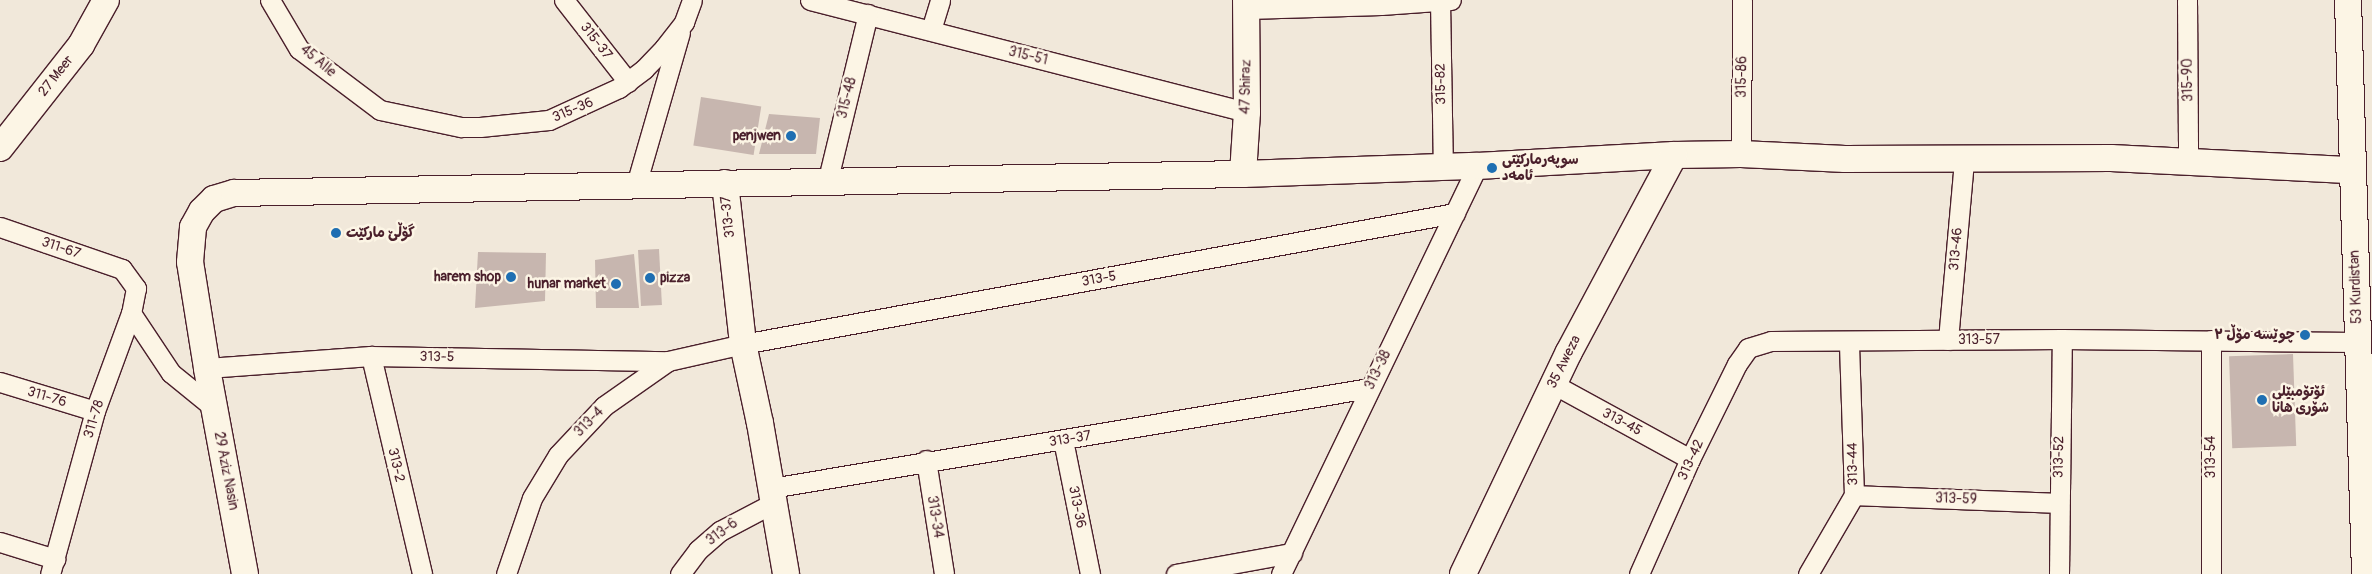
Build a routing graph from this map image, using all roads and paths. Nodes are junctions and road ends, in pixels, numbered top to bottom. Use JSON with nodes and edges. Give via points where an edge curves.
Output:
{"nodes":[{"id":1,"x":106,"y":0,"type":"edge"},
{"id":2,"x":270,"y":0,"type":"edge"},
{"id":3,"x":564,"y":0,"type":"edge"},
{"id":4,"x":692,"y":0,"type":"edge"},
{"id":5,"x":810,"y":0,"type":"edge"},
{"id":6,"x":940,"y":0,"type":"edge"},
{"id":7,"x":1443,"y":0,"type":"edge"},
{"id":8,"x":1742,"y":0,"type":"edge"},
{"id":9,"x":2187,"y":0,"type":"edge"},
{"id":10,"x":2348,"y":0,"type":"edge"},
{"id":11,"x":1381,"y":3,"type":"edge"},
{"id":12,"x":1246,"y":4,"type":"edge"},
{"id":13,"x":868,"y":14,"type":"junction"},
{"id":14,"x":684,"y":22,"type":"junction"},
{"id":15,"x":931,"y":30,"type":"junction"},
{"id":16,"x":628,"y":82,"type":"junction"},
{"id":17,"x":380,"y":110,"type":"joint"},
{"id":18,"x":1246,"y":112,"type":"junction"},
{"id":19,"x":0,"y":148,"type":"edge"},
{"id":20,"x":1741,"y":154,"type":"junction"},
{"id":21,"x":1674,"y":155,"type":"junction"},
{"id":22,"x":1964,"y":158,"type":"junction"},
{"id":23,"x":2188,"y":160,"type":"junction"},
{"id":24,"x":1477,"y":166,"type":"junction"},
{"id":25,"x":1443,"y":168,"type":"junction"},
{"id":26,"x":2352,"y":170,"type":"junction"},
{"id":27,"x":1243,"y":174,"type":"junction"},
{"id":28,"x":724,"y":183,"type":"junction"},
{"id":29,"x":827,"y":183,"type":"junction"},
{"id":30,"x":636,"y":185,"type":"junction"},
{"id":31,"x":1455,"y":213,"type":"junction"},
{"id":32,"x":0,"y":227,"type":"edge"},
{"id":33,"x":122,"y":269,"type":"joint"},
{"id":34,"x":131,"y":313,"type":"junction"},
{"id":35,"x":2062,"y":339,"type":"junction"},
{"id":36,"x":1948,"y":340,"type":"junction"},
{"id":37,"x":2211,"y":340,"type":"junction"},
{"id":38,"x":1849,"y":341,"type":"junction"},
{"id":39,"x":2357,"y":342,"type":"junction"},
{"id":40,"x":743,"y":344,"type":"junction"},
{"id":41,"x":1748,"y":348,"type":"joint"},
{"id":42,"x":371,"y":356,"type":"junction"},
{"id":43,"x":668,"y":361,"type":"junction"},
{"id":44,"x":207,"y":368,"type":"junction"},
{"id":45,"x":0,"y":382,"type":"edge"},
{"id":46,"x":1553,"y":384,"type":"junction"},
{"id":47,"x":1369,"y":388,"type":"junction"},
{"id":48,"x":214,"y":408,"type":"junction"},
{"id":49,"x":95,"y":411,"type":"junction"},
{"id":50,"x":1064,"y":440,"type":"junction"},
{"id":51,"x":1690,"y":459,"type":"junction"},
{"id":52,"x":926,"y":460,"type":"junction"},
{"id":53,"x":773,"y":495,"type":"junction"},
{"id":54,"x":1854,"y":495,"type":"junction"},
{"id":55,"x":2058,"y":503,"type":"junction"},
{"id":56,"x":0,"y":542,"type":"edge"},
{"id":57,"x":1292,"y":553,"type":"junction"},
{"id":58,"x":52,"y":566,"type":"edge"},
{"id":59,"x":2367,"y":570,"type":"edge"},
{"id":60,"x":245,"y":574,"type":"edge"},
{"id":61,"x":422,"y":574,"type":"edge"},
{"id":62,"x":506,"y":574,"type":"edge"},
{"id":63,"x":680,"y":574,"type":"edge"},
{"id":64,"x":786,"y":574,"type":"edge"},
{"id":65,"x":944,"y":574,"type":"edge"},
{"id":66,"x":1090,"y":574,"type":"edge"},
{"id":67,"x":1176,"y":574,"type":"edge"},
{"id":68,"x":1281,"y":574,"type":"edge"},
{"id":69,"x":1464,"y":574,"type":"edge"},
{"id":70,"x":1639,"y":574,"type":"edge"},
{"id":71,"x":1808,"y":574,"type":"edge"},
{"id":72,"x":2059,"y":574,"type":"edge"},
{"id":73,"x":2211,"y":574,"type":"edge"}],
"edges":[{"from":1,"to":19,"type":"street","name":"27 Meer","via":[[80,45]]},
{"from":2,"to":17,"type":"street","name":"45 Alle","via":[[299,49]]},
{"from":3,"to":16,"type":"street","name":"315-37"},
{"from":4,"to":14,"type":"street","name":"315-36"},
{"from":5,"to":13,"type":"street","name":"315-51"},
{"from":6,"to":15,"type":"street"},
{"from":7,"to":11,"type":"street"},
{"from":7,"to":25,"type":"street","name":"315-82"},
{"from":8,"to":20,"type":"street","name":"315-86"},
{"from":9,"to":23,"type":"street","name":"315-90"},
{"from":10,"to":26,"type":"street","name":"53 Kurdistan"},
{"from":11,"to":12,"type":"street"},
{"from":12,"to":18,"type":"street","name":"47 Shiraz"},
{"from":13,"to":15,"type":"street","name":"315-51"},
{"from":13,"to":29,"type":"street","name":"315-48"},
{"from":14,"to":16,"type":"street","name":"315-36","via":[[664,48]]},
{"from":14,"to":30,"type":"street"},
{"from":15,"to":18,"type":"street","name":"315-51"},
{"from":16,"to":17,"type":"street","name":"315-36","via":[[597,100],[549,120],[505,126],[461,127]]},
{"from":18,"to":27,"type":"street","name":"47 Shiraz"},
{"from":20,"to":21,"type":"street","name":"29 Aziz Nasin"},
{"from":20,"to":22,"type":"street","name":"29 Aziz Nasin","via":[[1845,159]]},
{"from":21,"to":24,"type":"street","name":"29 Aziz Nasin"},
{"from":21,"to":46,"type":"street","name":"35 Aweza"},
{"from":22,"to":23,"type":"street","name":"29 Aziz Nasin"},
{"from":22,"to":36,"type":"street","name":"313-46"},
{"from":23,"to":26,"type":"street","name":"29 Aziz Nasin"},
{"from":24,"to":25,"type":"street","name":"29 Aziz Nasin"},
{"from":24,"to":31,"type":"street","name":"313-38"},
{"from":25,"to":27,"type":"street","name":"29 Aziz Nasin"},
{"from":26,"to":39,"type":"street","name":"53 Kurdistan"},
{"from":27,"to":29,"type":"street","name":"29 Aziz Nasin"},
{"from":28,"to":29,"type":"street","name":"29 Aziz Nasin"},
{"from":28,"to":30,"type":"street","name":"29 Aziz Nasin"},
{"from":28,"to":40,"type":"street","name":"313-37"},
{"from":30,"to":44,"type":"street","name":"29 Aziz Nasin","via":[[248,191],[214,199],[193,227],[190,262]]},
{"from":31,"to":40,"type":"street","name":"313-5"},
{"from":31,"to":47,"type":"street","name":"313-38"},
{"from":32,"to":33,"type":"street","name":"311-67"},
{"from":33,"to":34,"type":"street","name":"311-78","via":[[136,288]]},
{"from":34,"to":48,"type":"street","via":[[171,373]]},
{"from":34,"to":49,"type":"street","name":"311-78"},
{"from":35,"to":36,"type":"street","name":"313-57"},
{"from":35,"to":37,"type":"street","name":"313-57"},
{"from":35,"to":55,"type":"street","name":"313-52"},
{"from":36,"to":38,"type":"street","name":"313-57"},
{"from":37,"to":39,"type":"street","name":"313-57"},
{"from":37,"to":73,"type":"street","name":"313-54"},
{"from":38,"to":41,"type":"street","name":"313-57","via":[[1771,341]]},
{"from":38,"to":54,"type":"street","name":"313-44"},
{"from":39,"to":59,"type":"street","name":"53 Kurdistan"},
{"from":40,"to":43,"type":"street","name":"313-4"},
{"from":40,"to":53,"type":"street","name":"313-37"},
{"from":41,"to":51,"type":"street","name":"313-42"},
{"from":42,"to":43,"type":"street","name":"313-5"},
{"from":42,"to":44,"type":"street","name":"313-5"},
{"from":42,"to":61,"type":"street","name":"313-2"},
{"from":43,"to":62,"type":"street","name":"313-4","via":[[604,406],[558,455],[532,498]]},
{"from":44,"to":48,"type":"street","name":"29 Aziz Nasin"},
{"from":45,"to":49,"type":"street","name":"311-76"},
{"from":46,"to":51,"type":"street","name":"313-45"},
{"from":46,"to":69,"type":"street","name":"35 Aweza"},
{"from":47,"to":50,"type":"street","name":"313-37"},
{"from":47,"to":57,"type":"street","name":"313-38"},
{"from":48,"to":60,"type":"street","name":"29 Aziz Nasin"},
{"from":49,"to":58,"type":"street","name":"311-78"},
{"from":50,"to":52,"type":"street","name":"313-37"},
{"from":50,"to":66,"type":"street","name":"313-36"},
{"from":51,"to":70,"type":"street","name":"313-42"},
{"from":52,"to":53,"type":"street","name":"313-37"},
{"from":52,"to":65,"type":"street","name":"313-34"},
{"from":53,"to":63,"type":"street","name":"313-6","via":[[720,531],[698,550]]},
{"from":53,"to":64,"type":"street","name":"313-37"},
{"from":54,"to":55,"type":"street","name":"313-59"},
{"from":54,"to":71,"type":"street","name":"313-44"},
{"from":55,"to":72,"type":"street","name":"313-52"},
{"from":56,"to":58,"type":"street"},
{"from":57,"to":67,"type":"street"},
{"from":57,"to":68,"type":"street","name":"313-38"}]}
